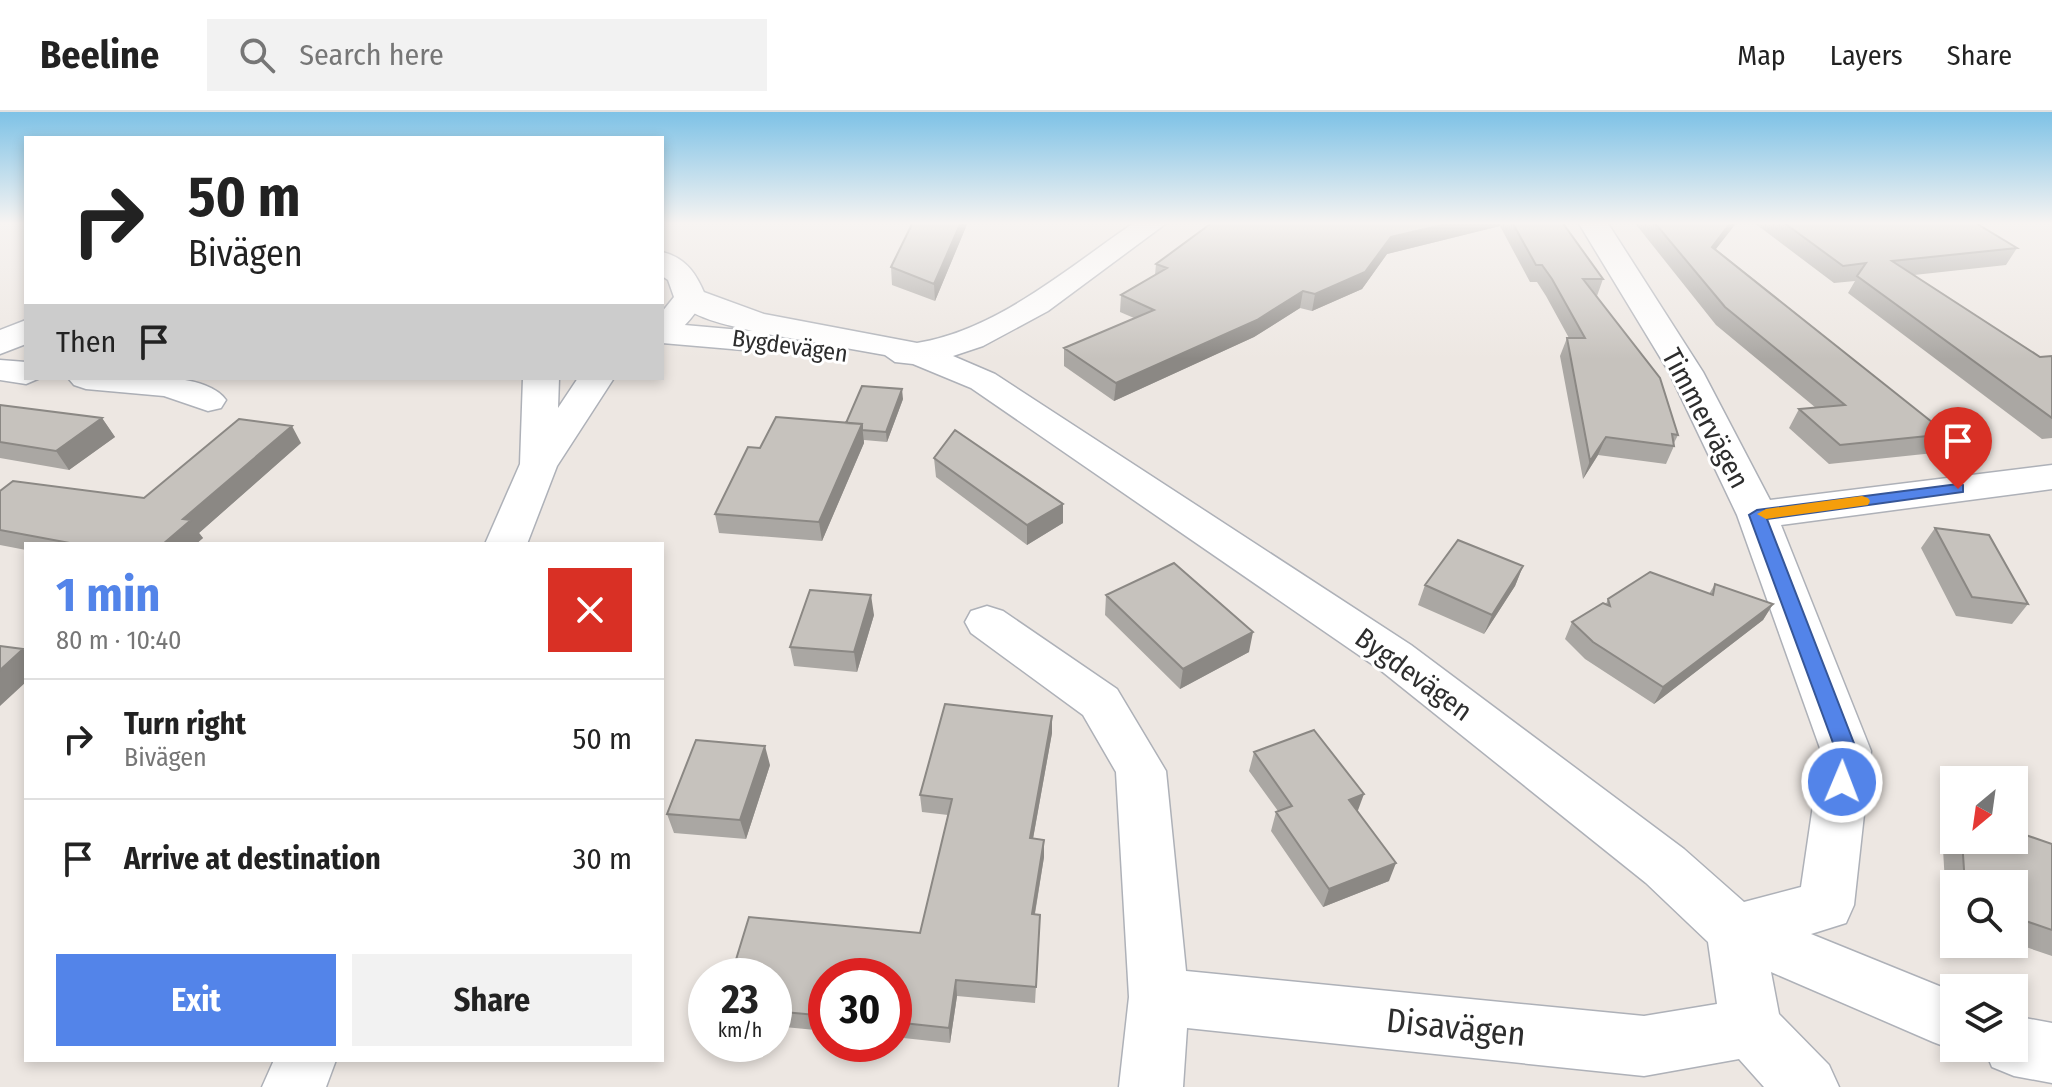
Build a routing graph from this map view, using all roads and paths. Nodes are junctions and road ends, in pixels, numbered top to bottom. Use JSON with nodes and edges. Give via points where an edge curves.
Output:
{"nodes":[{"id":1,"x":671,"y":268,"type":"edge"},
{"id":2,"x":1087,"y":268,"type":"edge"},
{"id":3,"x":1621,"y":268,"type":"edge"},
{"id":4,"x":690,"y":297,"type":"junction"},
{"id":5,"x":664,"y":328,"type":"edge"},
{"id":6,"x":664,"y":330,"type":"edge"},
{"id":7,"x":24,"y":331,"type":"edge"},
{"id":8,"x":0,"y":344,"type":"edge"},
{"id":9,"x":918,"y":354,"type":"junction"},
{"id":10,"x":0,"y":370,"type":"edge"},
{"id":11,"x":24,"y":373,"type":"edge"},
{"id":12,"x":107,"y":380,"type":"edge"},
{"id":13,"x":541,"y":380,"type":"edge"},
{"id":14,"x":595,"y":380,"type":"edge"},
{"id":15,"x":208,"y":400,"type":"dead end"},
{"id":16,"x":538,"y":466,"type":"junction"},
{"id":17,"x":2052,"y":477,"type":"edge"},
{"id":18,"x":1757,"y":515,"type":"junction"},
{"id":19,"x":507,"y":542,"type":"edge"},
{"id":20,"x":987,"y":622,"type":"dead end"},
{"id":21,"x":1735,"y":930,"type":"junction"},
{"id":22,"x":1159,"y":997,"type":"junction"},
{"id":23,"x":1940,"y":1015,"type":"edge"},
{"id":24,"x":1751,"y":1028,"type":"junction"},
{"id":25,"x":2028,"y":1049,"type":"edge"},
{"id":26,"x":2052,"y":1053,"type":"edge"},
{"id":27,"x":304,"y":1062,"type":"edge"},
{"id":28,"x":294,"y":1087,"type":"edge"},
{"id":29,"x":1151,"y":1087,"type":"edge"},
{"id":30,"x":1807,"y":1087,"type":"edge"}],
"edges":[{"from":1,"to":4,"type":"street","via":[[682,276]]},
{"from":2,"to":9,"type":"street","via":[[1003,324]]},
{"from":3,"to":18,"type":"street","name":"Timmervägen","via":[[1686,372]]},
{"from":4,"to":5,"type":"street"},
{"from":4,"to":9,"type":"street","name":"Bygdevägen","via":[[765,325]]},
{"from":6,"to":9,"type":"street","name":"Bygdevägen","via":[[868,357]]},
{"from":7,"to":8,"type":"street"},
{"from":9,"to":21,"type":"street","name":"Bygdevägen","via":[[983,381],[1395,657],[1665,866]]},
{"from":10,"to":11,"type":"street"},
{"from":12,"to":15,"type":"street","via":[[170,386]]},
{"from":13,"to":16,"type":"street"},
{"from":14,"to":16,"type":"street"},
{"from":16,"to":19,"type":"street"},
{"from":17,"to":18,"type":"street"},
{"from":18,"to":21,"type":"street","name":"Timmervägen","via":[[1846,751],[1826,905]]},
{"from":20,"to":22,"type":"street","via":[[1100,702],[1141,771]]},
{"from":21,"to":23,"type":"street","name":"Bygdevägen"},
{"from":21,"to":24,"type":"street"},
{"from":22,"to":24,"type":"street","name":"Disavägen","via":[[1644,1046]]},
{"from":22,"to":29,"type":"street"},
{"from":24,"to":30,"type":"street"},
{"from":25,"to":26,"type":"street"},
{"from":27,"to":28,"type":"street"}]}
